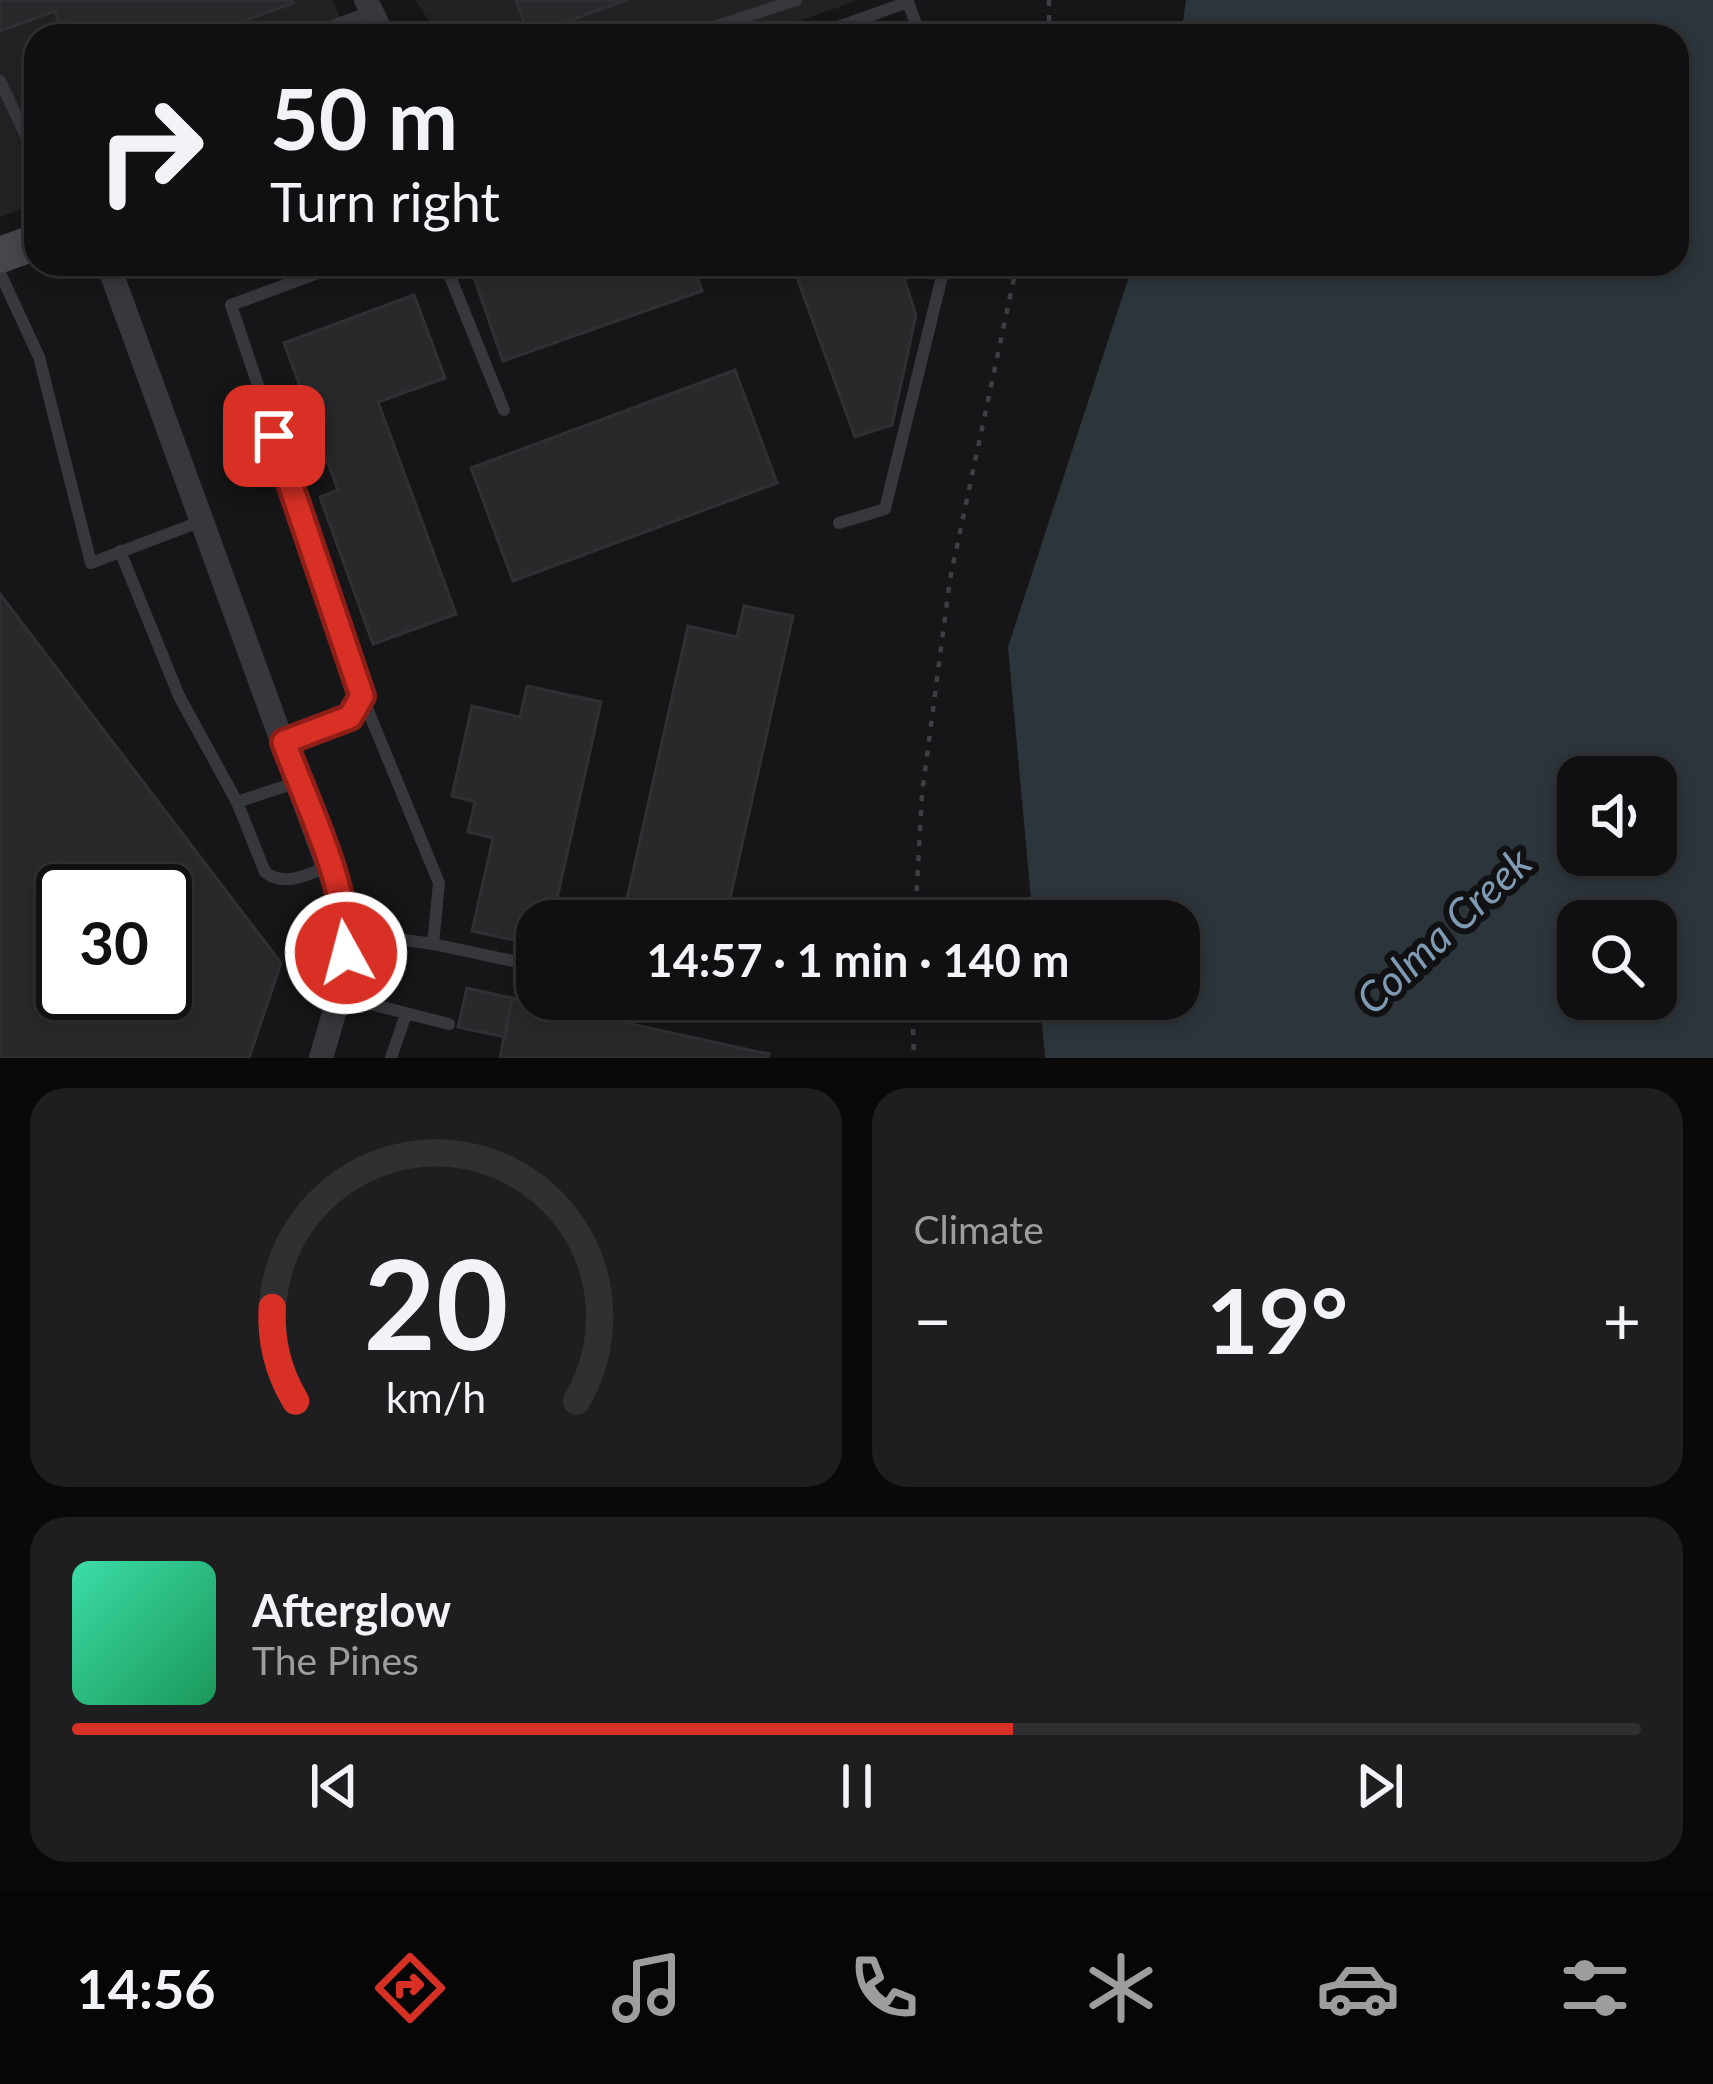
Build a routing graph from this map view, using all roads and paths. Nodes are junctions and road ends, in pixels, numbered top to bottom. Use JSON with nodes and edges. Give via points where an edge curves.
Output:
{"nodes":[{"id":1,"x":796,"y":0,"type":"edge"},
{"id":2,"x":368,"y":6,"type":"edge"},
{"id":3,"x":330,"y":24,"type":"edge"},
{"id":4,"x":723,"y":24,"type":"edge"},
{"id":5,"x":846,"y":24,"type":"edge"},
{"id":6,"x":916,"y":24,"type":"edge"},
{"id":7,"x":0,"y":81,"type":"edge"},
{"id":8,"x":24,"y":132,"type":"edge"},
{"id":9,"x":0,"y":272,"type":"edge"},
{"id":10,"x":112,"y":276,"type":"edge"},
{"id":11,"x":309,"y":276,"type":"edge"},
{"id":12,"x":450,"y":276,"type":"edge"},
{"id":13,"x":942,"y":276,"type":"edge"},
{"id":14,"x":1014,"y":276,"type":"edge"},
{"id":15,"x":504,"y":410,"type":"dead end"},
{"id":16,"x":202,"y":521,"type":"junction"},
{"id":17,"x":839,"y":523,"type":"dead end"},
{"id":18,"x":120,"y":551,"type":"junction"},
{"id":19,"x":362,"y":696,"type":"junction"},
{"id":20,"x":284,"y":742,"type":"junction"},
{"id":21,"x":298,"y":782,"type":"junction"},
{"id":22,"x":237,"y":802,"type":"junction"},
{"id":23,"x":329,"y":866,"type":"junction"},
{"id":24,"x":916,"y":900,"type":"edge"},
{"id":25,"x":347,"y":932,"type":"junction"},
{"id":26,"x":433,"y":944,"type":"junction"},
{"id":27,"x":516,"y":962,"type":"edge"},
{"id":28,"x":339,"y":996,"type":"junction"},
{"id":29,"x":406,"y":1013,"type":"junction"},
{"id":30,"x":913,"y":1020,"type":"edge"},
{"id":31,"x":449,"y":1024,"type":"dead end"},
{"id":32,"x":321,"y":1058,"type":"edge"},
{"id":33,"x":391,"y":1058,"type":"edge"},
{"id":34,"x":914,"y":1058,"type":"edge"}],
"edges":[{"from":1,"to":4,"type":"lane"},
{"from":2,"to":3,"type":"lane"},
{"from":5,"to":6,"type":"lane","via":[[908,2]]},
{"from":7,"to":8,"type":"lane"},
{"from":9,"to":18,"type":"lane","via":[[39,357],[91,563]]},
{"from":10,"to":16,"type":"street"},
{"from":11,"to":19,"type":"lane","via":[[230,305]]},
{"from":12,"to":15,"type":"lane"},
{"from":13,"to":17,"type":"lane","via":[[885,508]]},
{"from":14,"to":24,"type":"path","via":[[950,580]]},
{"from":16,"to":18,"type":"lane"},
{"from":16,"to":20,"type":"street"},
{"from":18,"to":22,"type":"lane","via":[[179,697]]},
{"from":19,"to":20,"type":"lane","via":[[350,717]]},
{"from":19,"to":26,"type":"lane","via":[[439,883]]},
{"from":20,"to":21,"type":"street"},
{"from":21,"to":22,"type":"lane"},
{"from":21,"to":23,"type":"street"},
{"from":22,"to":23,"type":"lane","via":[[273,879]]},
{"from":23,"to":25,"type":"street"},
{"from":25,"to":26,"type":"lane"},
{"from":25,"to":28,"type":"street"},
{"from":26,"to":27,"type":"lane"},
{"from":28,"to":29,"type":"lane"},
{"from":28,"to":32,"type":"street"},
{"from":29,"to":31,"type":"lane"},
{"from":29,"to":33,"type":"lane"},
{"from":30,"to":34,"type":"path"}]}
